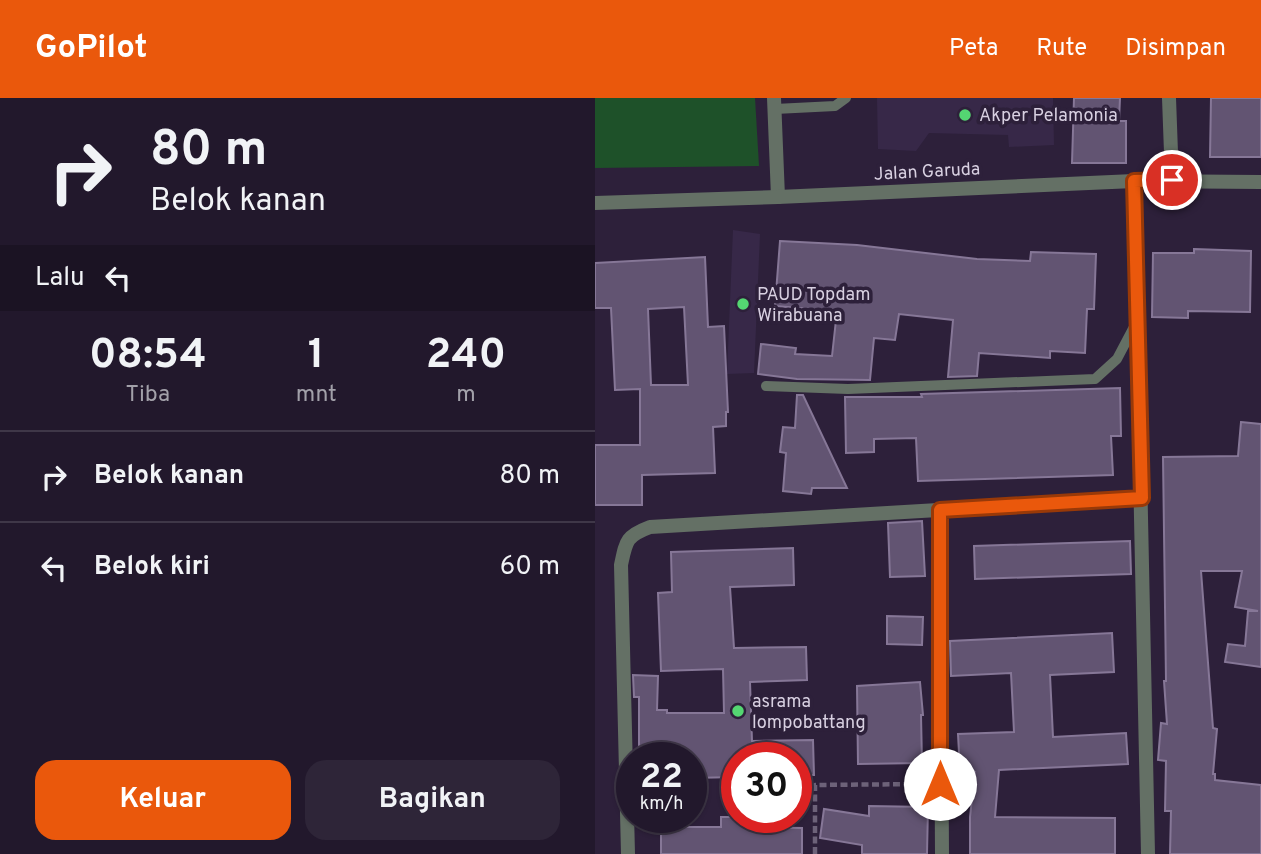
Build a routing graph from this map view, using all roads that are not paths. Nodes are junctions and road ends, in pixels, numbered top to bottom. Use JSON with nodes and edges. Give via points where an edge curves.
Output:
{"nodes":[{"id":1,"x":846,"y":98,"type":"edge"},
{"id":2,"x":1169,"y":98,"type":"edge"},
{"id":3,"x":775,"y":103,"type":"edge"},
{"id":4,"x":805,"y":103,"type":"edge"},
{"id":5,"x":1172,"y":180,"type":"junction"},
{"id":6,"x":1134,"y":181,"type":"junction"},
{"id":7,"x":1261,"y":182,"type":"edge"},
{"id":8,"x":778,"y":197,"type":"junction"},
{"id":9,"x":595,"y":203,"type":"edge"},
{"id":10,"x":1137,"y":321,"type":"junction"},
{"id":11,"x":766,"y":386,"type":"dead end"},
{"id":12,"x":1142,"y":498,"type":"junction"},
{"id":13,"x":940,"y":510,"type":"junction"},
{"id":14,"x":628,"y":854,"type":"edge"},
{"id":15,"x":942,"y":854,"type":"edge"},
{"id":16,"x":1149,"y":854,"type":"edge"}],
"edges":[{"from":1,"to":4,"type":"lane","via":[[835,106]]},
{"from":2,"to":5,"type":"street"},
{"from":3,"to":4,"type":"lane"},
{"from":3,"to":8,"type":"street"},
{"from":5,"to":6,"type":"street","name":"Jalan Garuda"},
{"from":5,"to":7,"type":"street","name":"Jalan Garuda"},
{"from":6,"to":8,"type":"street","name":"Jalan Garuda"},
{"from":6,"to":10,"type":"street"},
{"from":8,"to":9,"type":"street","name":"Jalan Garuda"},
{"from":10,"to":11,"type":"lane","via":[[1117,359],[1094,379],[848,389]]},
{"from":10,"to":12,"type":"street"},
{"from":12,"to":13,"type":"street"},
{"from":12,"to":16,"type":"street"},
{"from":13,"to":14,"type":"street","via":[[650,527],[626,540],[621,565]]},
{"from":13,"to":15,"type":"street"}]}
